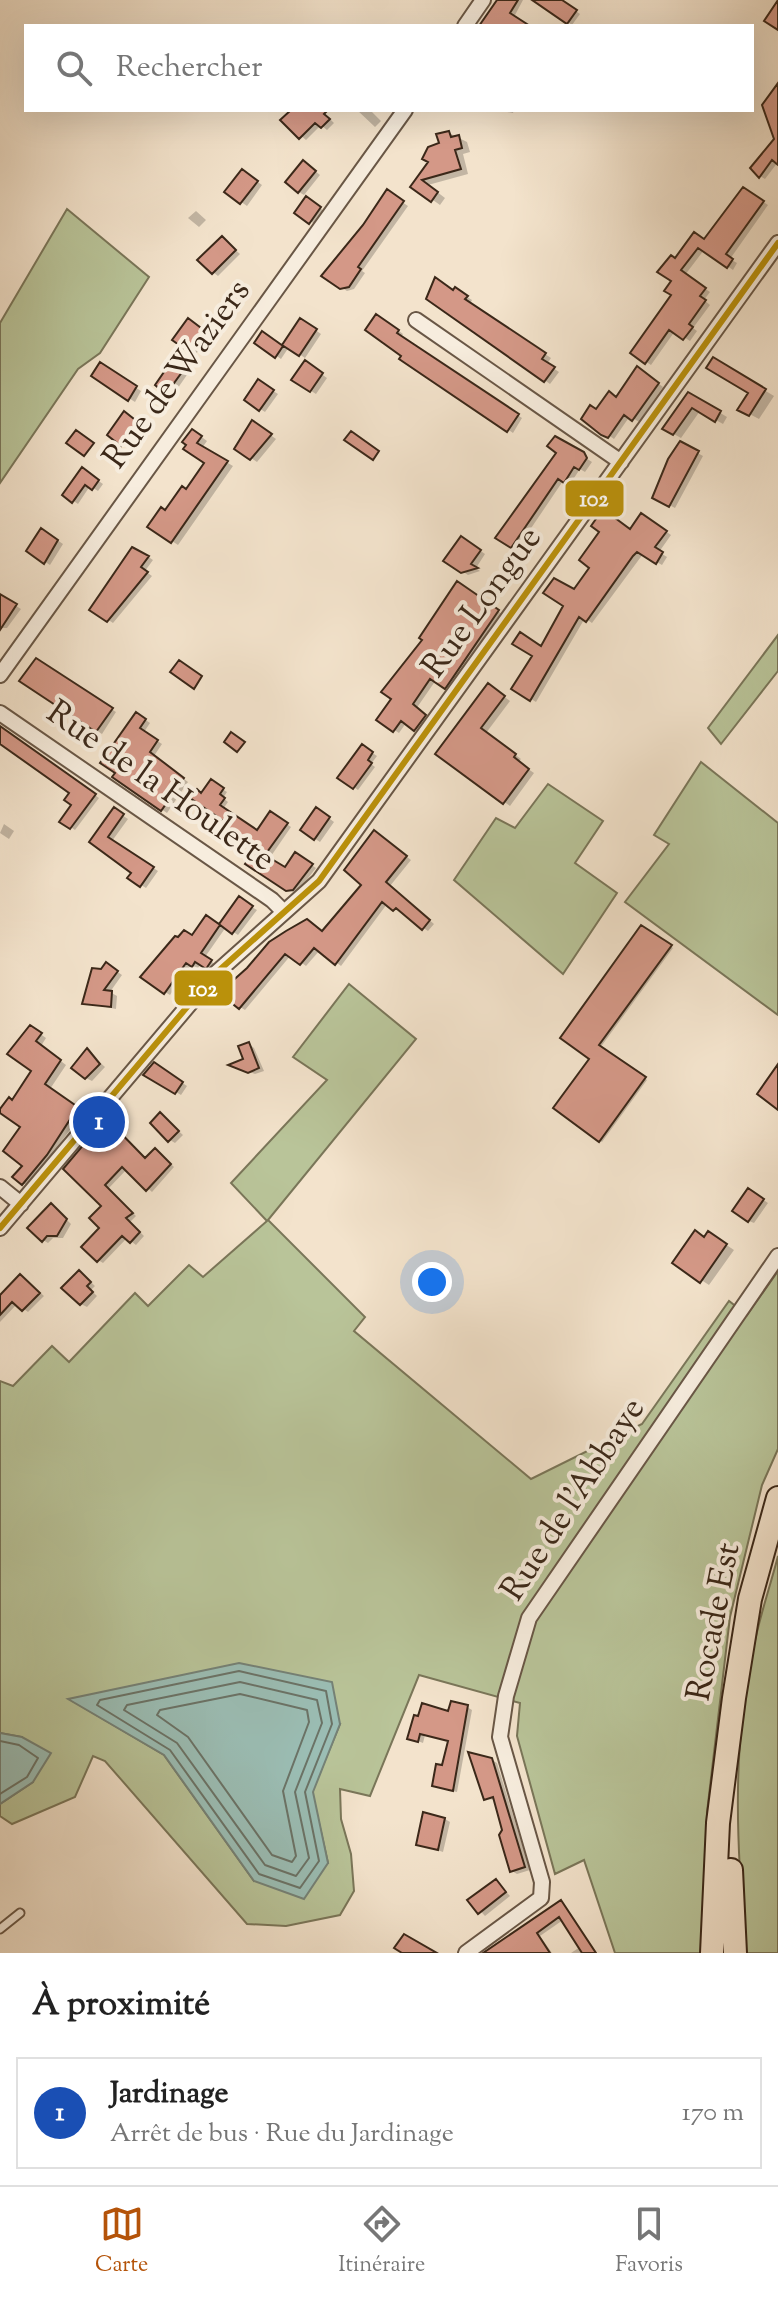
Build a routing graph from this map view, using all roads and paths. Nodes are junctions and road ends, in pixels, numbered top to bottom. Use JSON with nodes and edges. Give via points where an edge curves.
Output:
{"nodes":[{"id":1,"x":483,"y":0,"type":"edge"},
{"id":2,"x":466,"y":24,"type":"edge"},
{"id":3,"x":404,"y":112,"type":"edge"},
{"id":4,"x":778,"y":243,"type":"edge"},
{"id":5,"x":416,"y":320,"type":"dead end"},
{"id":6,"x":621,"y":462,"type":"junction"},
{"id":7,"x":0,"y":675,"type":"edge"},
{"id":8,"x":0,"y":713,"type":"edge"},
{"id":9,"x":284,"y":912,"type":"junction"},
{"id":10,"x":0,"y":1187,"type":"edge"},
{"id":11,"x":21,"y":1204,"type":"junction"},
{"id":12,"x":0,"y":1228,"type":"edge"},
{"id":13,"x":778,"y":1256,"type":"edge"},
{"id":14,"x":778,"y":1498,"type":"edge"},
{"id":15,"x":727,"y":1761,"type":"junction"},
{"id":16,"x":20,"y":1913,"type":"dead end"},
{"id":17,"x":0,"y":1929,"type":"edge"},
{"id":18,"x":466,"y":1953,"type":"edge"},
{"id":19,"x":712,"y":1953,"type":"edge"},
{"id":20,"x":735,"y":1953,"type":"edge"}],
"edges":[{"from":1,"to":2,"type":"street"},
{"from":3,"to":7,"type":"street","name":"Rue de Waziers"},
{"from":4,"to":6,"type":"street","name":"Rue Longue"},
{"from":5,"to":6,"type":"street"},
{"from":6,"to":9,"type":"street","name":"Rue Longue","via":[[319,881]]},
{"from":8,"to":9,"type":"street","name":"Rue de la Houlette"},
{"from":9,"to":11,"type":"street","name":"Rue Longue","via":[[215,974]]},
{"from":10,"to":11,"type":"street"},
{"from":11,"to":12,"type":"street","name":"Rue Longue"},
{"from":13,"to":18,"type":"street","name":"Rue de l'Abbaye","via":[[529,1618],[500,1737],[542,1882],[541,1898]]},
{"from":14,"to":15,"type":"main road","name":"Rocade Est","via":[[750,1599]]},
{"from":15,"to":19,"type":"main road","via":[[718,1823]]},
{"from":15,"to":20,"type":"main road"},
{"from":16,"to":17,"type":"lane"}]}
